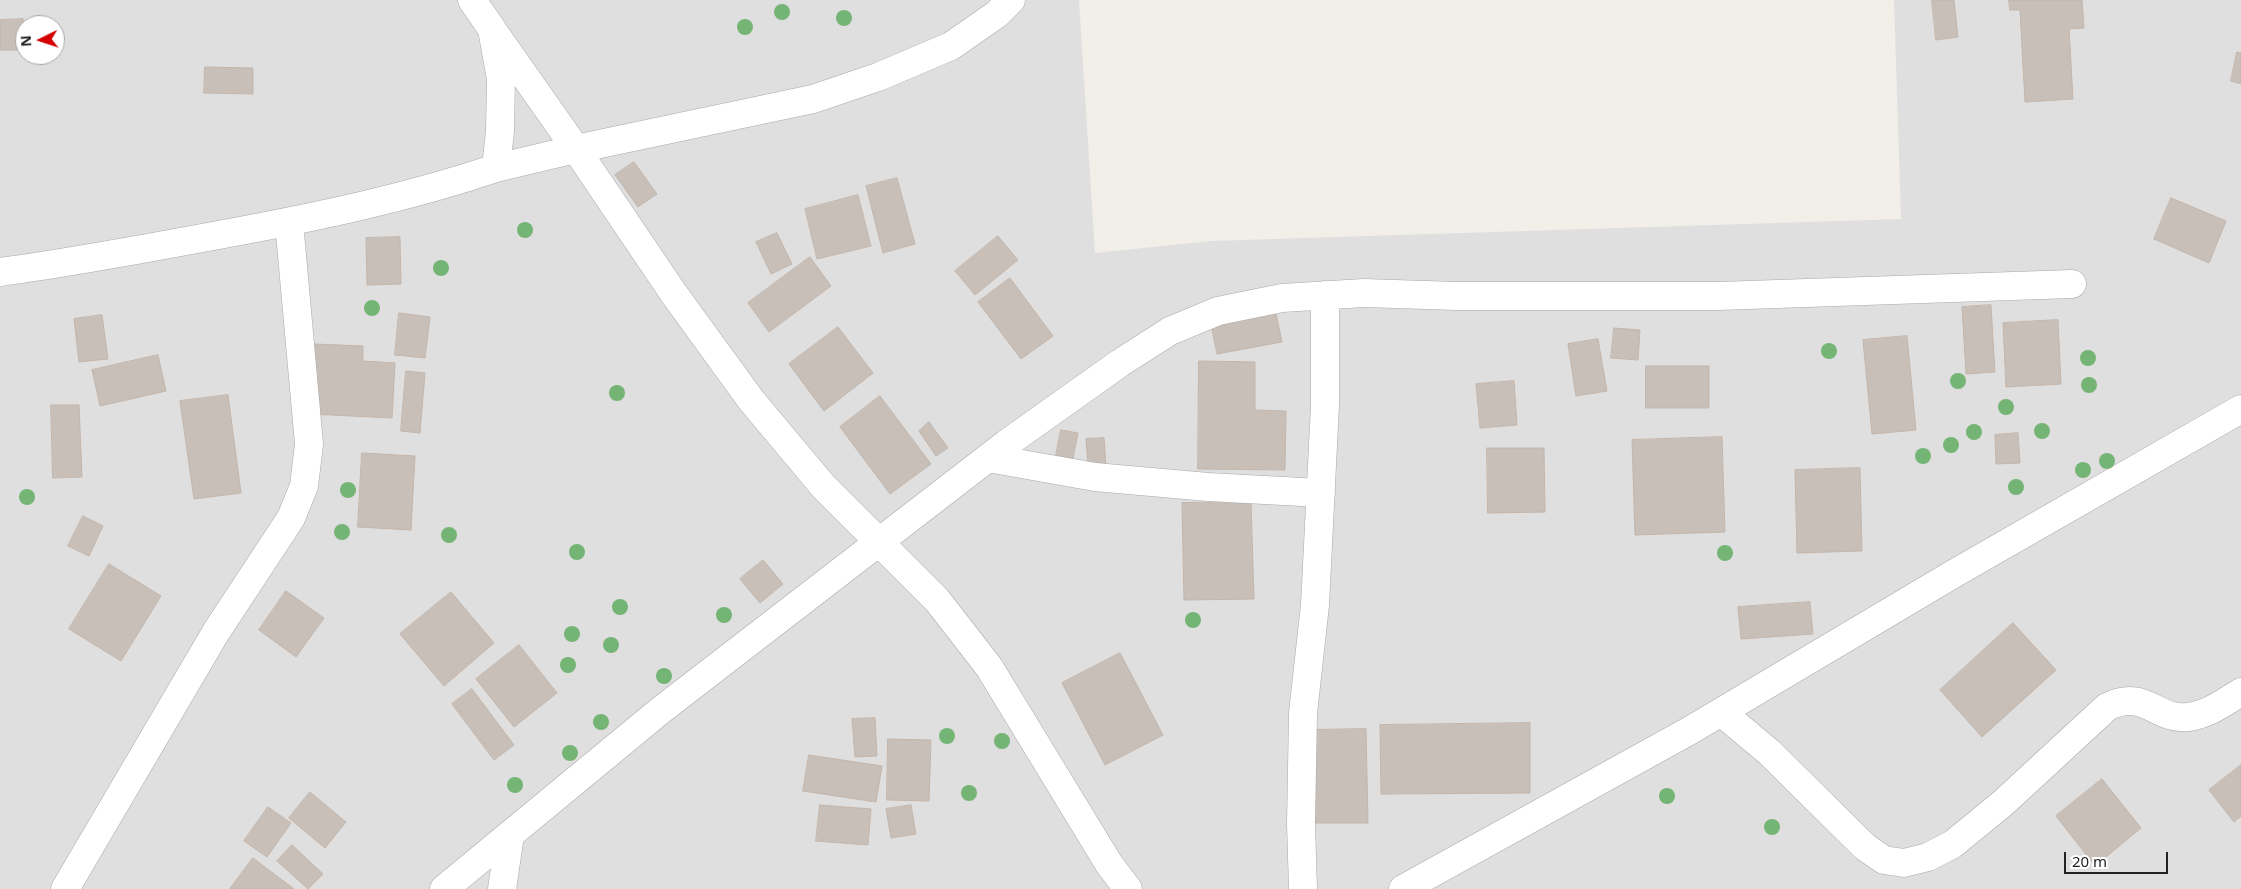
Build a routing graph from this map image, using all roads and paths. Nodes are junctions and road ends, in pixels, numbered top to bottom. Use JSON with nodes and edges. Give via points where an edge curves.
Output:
{"nodes":[{"id":1,"x":472,"y":0,"type":"edge"},
{"id":2,"x":1010,"y":0,"type":"edge"},
{"id":3,"x":492,"y":29,"type":"junction"},
{"id":4,"x":576,"y":149,"type":"junction"},
{"id":5,"x":496,"y":168,"type":"junction"},
{"id":6,"x":289,"y":222,"type":"junction"},
{"id":7,"x":0,"y":272,"type":"edge"},
{"id":8,"x":2072,"y":284,"type":"dead end"},
{"id":9,"x":1326,"y":296,"type":"junction"},
{"id":10,"x":2241,"y":409,"type":"edge"},
{"id":11,"x":988,"y":458,"type":"junction"},
{"id":12,"x":1321,"y":493,"type":"junction"},
{"id":13,"x":880,"y":543,"type":"junction"},
{"id":14,"x":2241,"y":692,"type":"edge"},
{"id":15,"x":1721,"y":712,"type":"junction"},
{"id":16,"x":510,"y":834,"type":"junction"},
{"id":17,"x":65,"y":889,"type":"edge"},
{"id":18,"x":444,"y":889,"type":"edge"},
{"id":19,"x":502,"y":889,"type":"edge"},
{"id":20,"x":1128,"y":889,"type":"edge"},
{"id":21,"x":1303,"y":889,"type":"edge"},
{"id":22,"x":1403,"y":889,"type":"edge"}],
"edges":[{"from":1,"to":3,"type":"street"},
{"from":2,"to":4,"type":"street","via":[[997,14],[951,46],[878,77],[813,99]]},
{"from":3,"to":4,"type":"street"},
{"from":3,"to":5,"type":"street","via":[[502,102]]},
{"from":4,"to":5,"type":"street"},
{"from":4,"to":13,"type":"street","via":[[674,294],[751,400],[823,486]]},
{"from":5,"to":6,"type":"street","via":[[396,199]]},
{"from":6,"to":7,"type":"street","via":[[57,265]]},
{"from":6,"to":17,"type":"street","via":[[309,444],[304,486],[291,518],[216,632]]},
{"from":8,"to":9,"type":"street","via":[[1718,296],[1364,293]]},
{"from":9,"to":11,"type":"street","via":[[1282,298],[1218,311],[1170,330]]},
{"from":9,"to":12,"type":"street"},
{"from":10,"to":15,"type":"street"},
{"from":11,"to":12,"type":"street","via":[[1095,477]]},
{"from":11,"to":13,"type":"street"},
{"from":12,"to":21,"type":"street","via":[[1315,605],[1303,713]]},
{"from":13,"to":16,"type":"street","via":[[661,710]]},
{"from":13,"to":20,"type":"street","via":[[937,600],[989,667],[1109,864]]},
{"from":14,"to":15,"type":"street","via":[[2209,711],[2187,717],[2166,713],[2142,701],[2120,701],[2107,707],[2003,803],[1953,844],[1928,857],[1904,864],[1884,860],[1865,847],[1769,752]]},
{"from":15,"to":22,"type":"street"},
{"from":16,"to":18,"type":"street"},
{"from":16,"to":19,"type":"street"}]}
